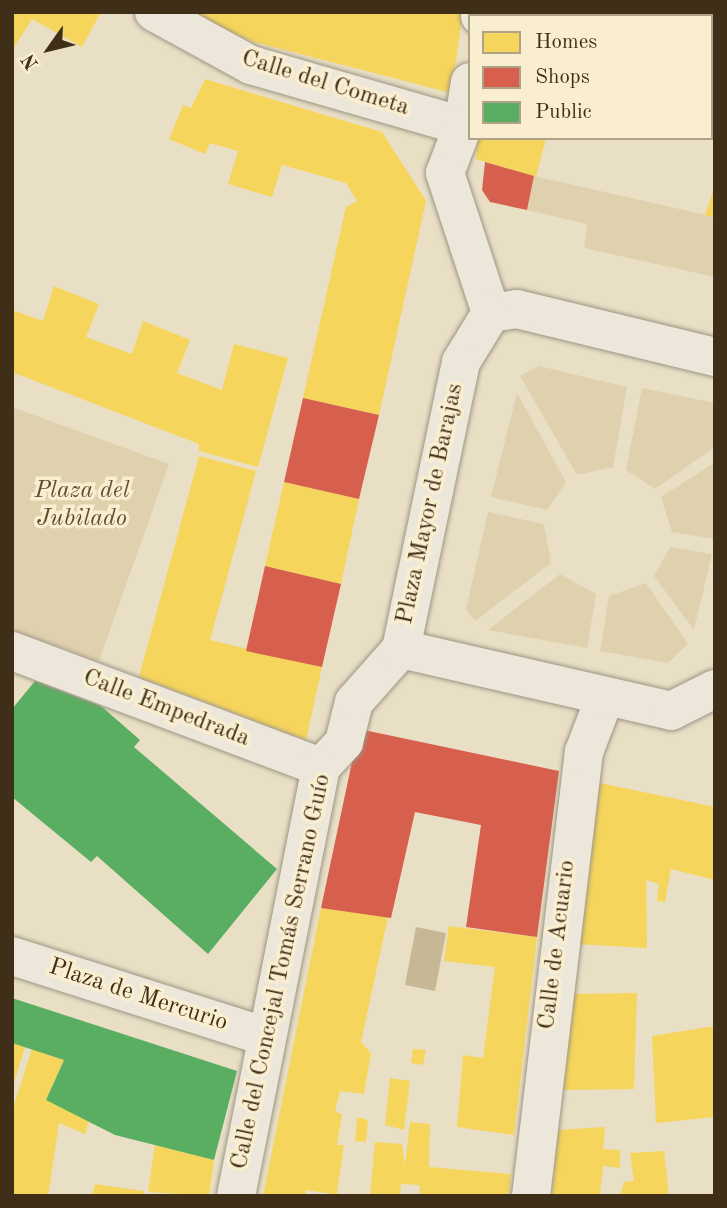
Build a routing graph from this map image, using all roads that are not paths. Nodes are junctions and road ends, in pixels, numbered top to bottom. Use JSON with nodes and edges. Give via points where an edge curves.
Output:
{"nodes":[{"id":1,"x":154,"y":12,"type":"edge"},
{"id":2,"x":468,"y":94,"type":"edge"},
{"id":3,"x":463,"y":125,"type":"junction"},
{"id":4,"x":491,"y":313,"type":"junction"},
{"id":5,"x":715,"y":357,"type":"edge"},
{"id":6,"x":401,"y":649,"type":"junction"},
{"id":7,"x":12,"y":651,"type":"edge"},
{"id":8,"x":715,"y":689,"type":"edge"},
{"id":9,"x":605,"y":697,"type":"junction"},
{"id":10,"x":321,"y":767,"type":"junction"},
{"id":11,"x":12,"y":956,"type":"edge"},
{"id":12,"x":264,"y":1036,"type":"junction"},
{"id":13,"x":236,"y":1196,"type":"edge"},
{"id":14,"x":531,"y":1196,"type":"edge"}],
"edges":[{"from":1,"to":3,"type":"street","name":"Calle del Cometa","via":[[251,65]]},
{"from":2,"to":3,"type":"street"},
{"from":3,"to":4,"type":"street","via":[[446,173]]},
{"from":4,"to":5,"type":"street","via":[[517,309]]},
{"from":4,"to":6,"type":"street","name":"Plaza Mayor de Barajas","via":[[461,362]]},
{"from":6,"to":9,"type":"street","name":"Plaza Mayor de Barajas"},
{"from":6,"to":10,"type":"street","name":"Calle del Concejal Tomás Serrano Guío","via":[[354,702],[344,742]]},
{"from":7,"to":10,"type":"street","name":"Calle Empedrada"},
{"from":8,"to":9,"type":"street","name":"Plaza Mayor de Barajas","via":[[671,711]]},
{"from":9,"to":14,"type":"street","name":"Calle de Acuario","via":[[584,752]]},
{"from":10,"to":12,"type":"street","name":"Calle del Concejal Tomás Serrano Guío"},
{"from":11,"to":12,"type":"street","name":"Plaza de Mercurio"},
{"from":12,"to":13,"type":"street","name":"Calle del Concejal Tomás Serrano Guío"}]}
